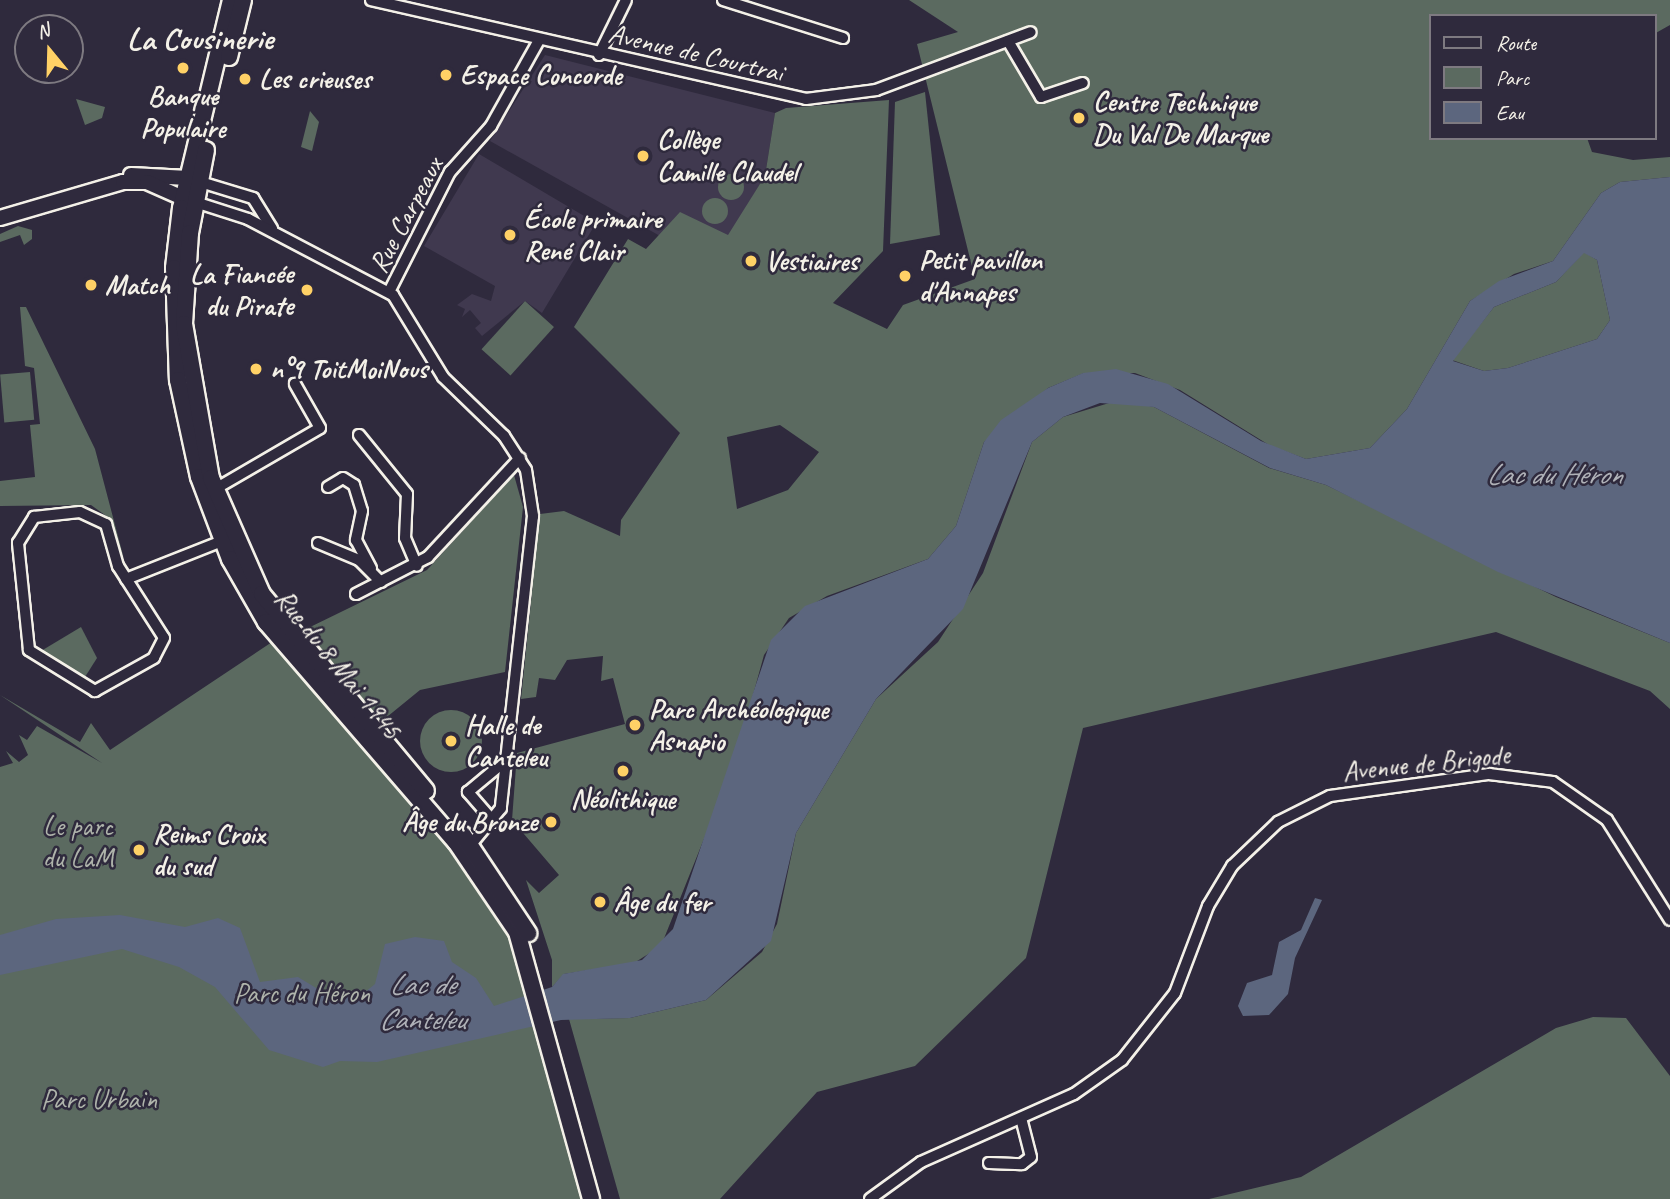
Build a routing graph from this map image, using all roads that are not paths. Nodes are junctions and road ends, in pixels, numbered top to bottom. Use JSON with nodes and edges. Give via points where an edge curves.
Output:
{"nodes":[{"id":1,"x":231,"y":0,"type":"edge"},
{"id":2,"x":243,"y":0,"type":"edge"},
{"id":3,"x":371,"y":0,"type":"edge"},
{"id":4,"x":626,"y":0,"type":"edge"},
{"id":5,"x":723,"y":0,"type":"edge"},
{"id":6,"x":395,"y":3,"type":"edge"},
{"id":7,"x":1031,"y":32,"type":"dead end"},
{"id":8,"x":843,"y":38,"type":"dead end"},
{"id":9,"x":539,"y":40,"type":"junction"},
{"id":10,"x":1008,"y":41,"type":"junction"},
{"id":11,"x":599,"y":55,"type":"junction"},
{"id":12,"x":1083,"y":83,"type":"dead end"},
{"id":13,"x":194,"y":179,"type":"junction"},
{"id":14,"x":103,"y":187,"type":"junction"},
{"id":15,"x":189,"y":200,"type":"junction"},
{"id":16,"x":0,"y":221,"type":"edge"},
{"id":17,"x":276,"y":233,"type":"junction"},
{"id":18,"x":389,"y":292,"type":"junction"},
{"id":19,"x":295,"y":384,"type":"dead end"},
{"id":20,"x":359,"y":435,"type":"dead end"},
{"id":21,"x":520,"y":458,"type":"junction"},
{"id":22,"x":328,"y":487,"type":"dead end"},
{"id":23,"x":210,"y":492,"type":"junction"},
{"id":24,"x":228,"y":538,"type":"junction"},
{"id":25,"x":318,"y":543,"type":"dead end"},
{"id":26,"x":417,"y":566,"type":"junction"},
{"id":27,"x":371,"y":568,"type":"junction"},
{"id":28,"x":126,"y":579,"type":"junction"},
{"id":29,"x":381,"y":582,"type":"junction"},
{"id":30,"x":356,"y":594,"type":"dead end"},
{"id":31,"x":504,"y":762,"type":"junction"},
{"id":32,"x":494,"y":822,"type":"junction"},
{"id":33,"x":468,"y":848,"type":"junction"},
{"id":34,"x":1670,"y":920,"type":"edge"},
{"id":35,"x":550,"y":1032,"type":"junction"},
{"id":36,"x":1021,"y":1118,"type":"junction"},
{"id":37,"x":989,"y":1163,"type":"dead end"},
{"id":38,"x":591,"y":1199,"type":"edge"},
{"id":39,"x":598,"y":1199,"type":"edge"},
{"id":40,"x":870,"y":1199,"type":"edge"}],
"edges":[{"from":1,"to":13,"type":"main road","name":"Rue du 8 Mai 1945"},
{"from":2,"to":13,"type":"main road","name":"Rue du 8 Mai 1945"},
{"from":3,"to":6,"type":"street","name":"Avenue de Courtrai"},
{"from":4,"to":11,"type":"street"},
{"from":5,"to":8,"type":"street"},
{"from":6,"to":9,"type":"street","name":"Avenue de Courtrai"},
{"from":7,"to":10,"type":"street","name":"Avenue de Courtrai"},
{"from":9,"to":11,"type":"street","name":"Avenue de Courtrai"},
{"from":9,"to":18,"type":"street","name":"Rue Carpeaux","via":[[491,127],[450,172]]},
{"from":10,"to":11,"type":"street","name":"Avenue de Courtrai","via":[[876,90],[821,99],[770,94]]},
{"from":10,"to":12,"type":"street","via":[[1041,97]]},
{"from":13,"to":14,"type":"street","via":[[147,172]]},
{"from":13,"to":15,"type":"main road","name":"Rue du 8 Mai 1945"},
{"from":13,"to":17,"type":"street","via":[[253,198]]},
{"from":14,"to":15,"type":"street","via":[[142,181]]},
{"from":14,"to":16,"type":"street"},
{"from":15,"to":17,"type":"street"},
{"from":15,"to":23,"type":"main road","name":"Rue du 8 Mai 1945","via":[[174,338],[181,404]]},
{"from":17,"to":18,"type":"street"},
{"from":18,"to":21,"type":"street","name":"Rue Carpeaux","via":[[443,377]]},
{"from":19,"to":23,"type":"street","via":[[320,428]]},
{"from":20,"to":26,"type":"street","via":[[407,494],[405,538]]},
{"from":21,"to":26,"type":"street"},
{"from":21,"to":31,"type":"street","via":[[533,516]]},
{"from":22,"to":27,"type":"street","via":[[343,478],[354,485],[362,511],[356,540]]},
{"from":23,"to":24,"type":"main road","name":"Rue du 8 Mai 1945"},
{"from":24,"to":28,"type":"street"},
{"from":24,"to":33,"type":"main road","name":"Rue du 8 Mai 1945","via":[[299,644]]},
{"from":25,"to":27,"type":"street"},
{"from":26,"to":29,"type":"street"},
{"from":27,"to":29,"type":"street"},
{"from":28,"to":28,"type":"street","via":[[164,638],[154,658],[94,691],[33,655],[18,543],[29,520],[80,512],[98,516]]},
{"from":29,"to":30,"type":"street"},
{"from":31,"to":32,"type":"street"},
{"from":31,"to":32,"type":"street","via":[[468,792]]},
{"from":32,"to":33,"type":"street"},
{"from":33,"to":35,"type":"main road","name":"Rue du 8 Mai 1945","via":[[523,922]]},
{"from":34,"to":36,"type":"street","name":"Avenue de Brigode","via":[[1607,820],[1553,782],[1489,774],[1330,796],[1278,822],[1231,866],[1208,906],[1175,993],[1136,1047],[1094,1083]]},
{"from":35,"to":38,"type":"main road","name":"Rue du 8 Mai 1945"},
{"from":35,"to":39,"type":"main road","name":"Rue du 8 Mai 1945"},
{"from":36,"to":37,"type":"street","via":[[1031,1157],[1022,1164]]},
{"from":36,"to":40,"type":"street","name":"Avenue de Brigode","via":[[921,1162]]}]}
